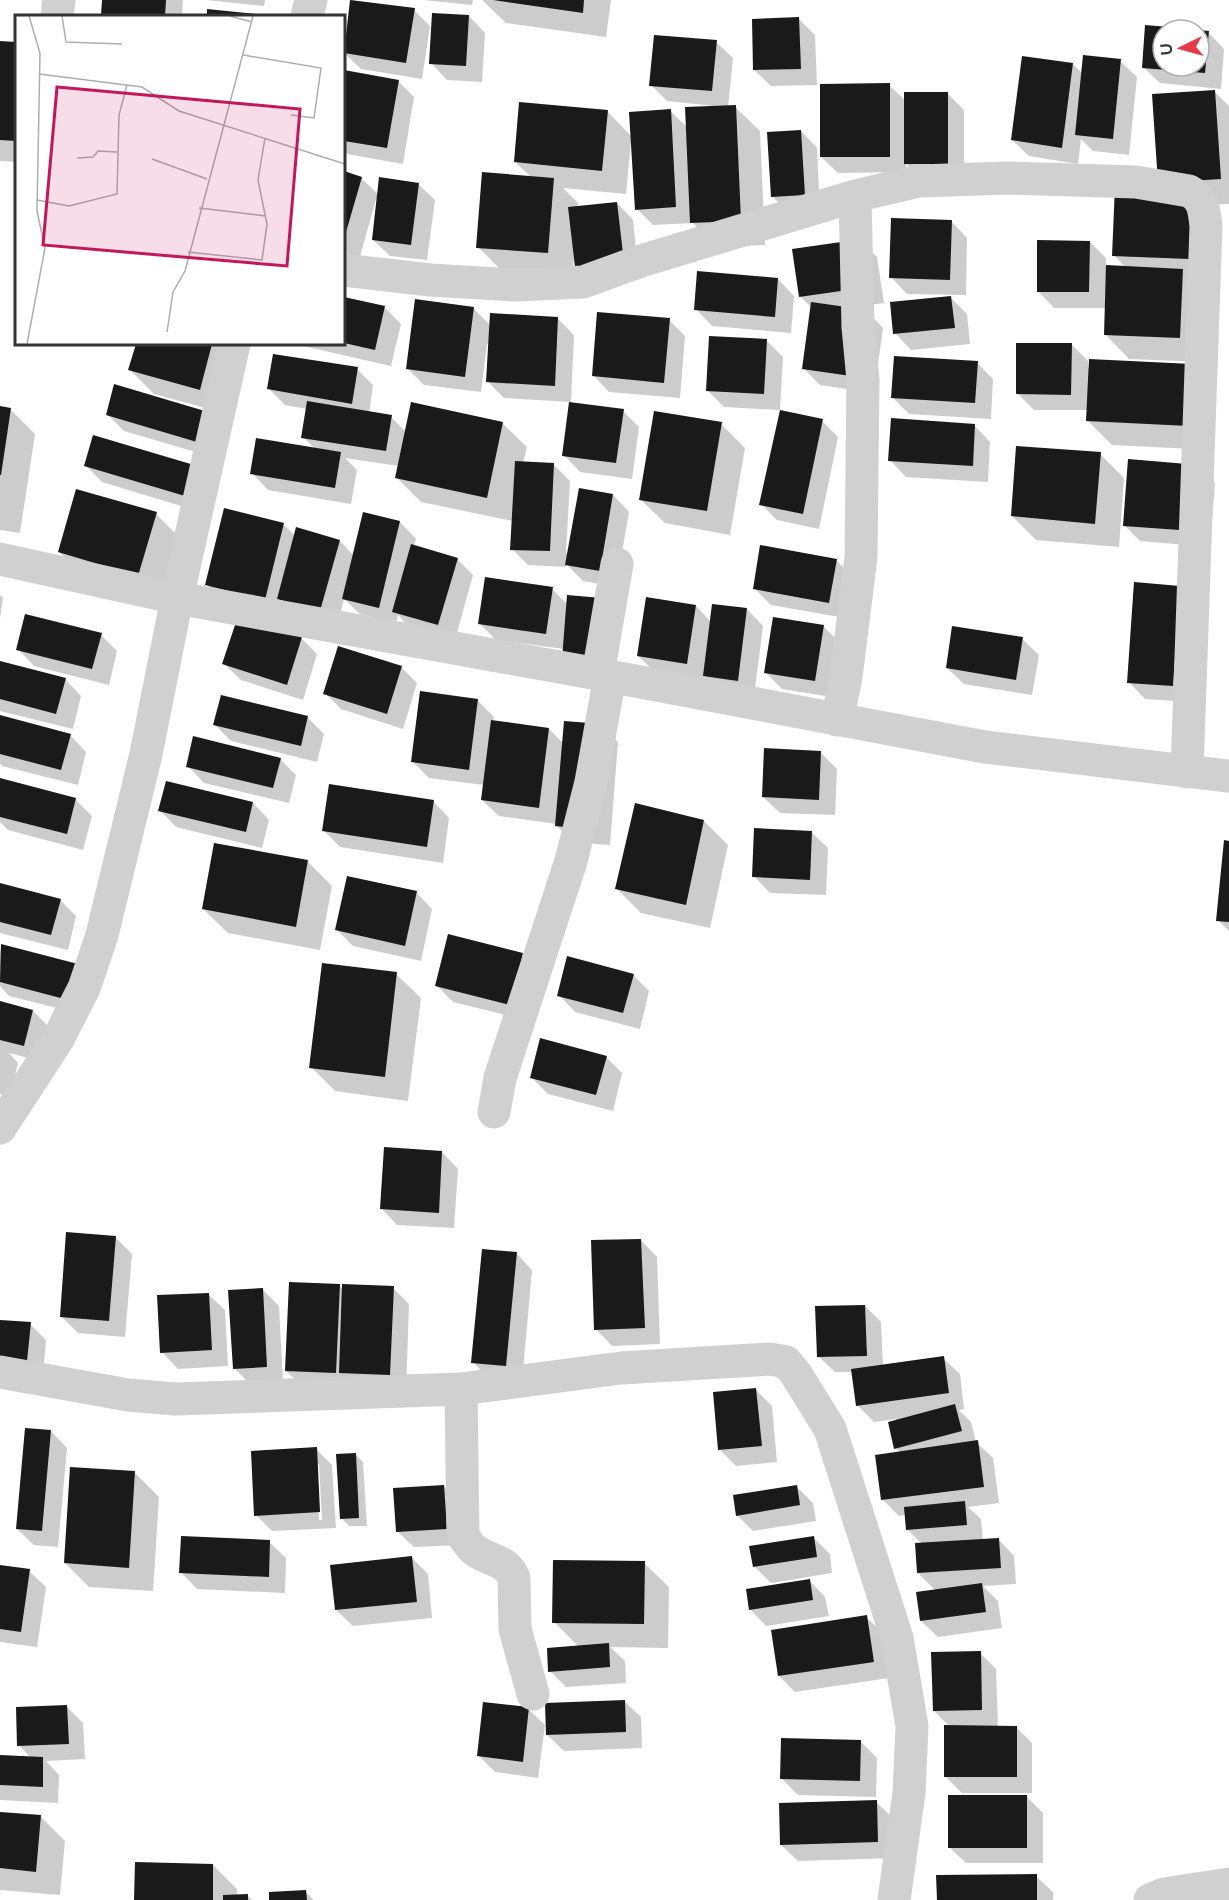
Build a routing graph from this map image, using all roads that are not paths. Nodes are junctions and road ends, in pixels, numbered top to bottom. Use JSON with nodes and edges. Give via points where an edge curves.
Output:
{"nodes":[{"id":1,"x":59,"y":0,"type":"edge"},
{"id":2,"x":311,"y":0,"type":"edge"},
{"id":3,"x":57,"y":15,"type":"edge"},
{"id":4,"x":308,"y":15,"type":"edge"},
{"id":5,"x":855,"y":196,"type":"junction"},
{"id":6,"x":345,"y":270,"type":"edge"},
{"id":7,"x":234,"y":345,"type":"edge"},
{"id":8,"x":0,"y":559,"type":"edge"},
{"id":9,"x":617,"y":564,"type":"dead end"},
{"id":10,"x":177,"y":598,"type":"junction"},
{"id":11,"x":604,"y":675,"type":"junction"},
{"id":12,"x":837,"y":720,"type":"junction"},
{"id":13,"x":1187,"y":772,"type":"junction"},
{"id":14,"x":1229,"y":776,"type":"edge"},
{"id":15,"x":494,"y":1112,"type":"dead end"},
{"id":16,"x":0,"y":1128,"type":"edge"},
{"id":17,"x":0,"y":1372,"type":"edge"},
{"id":18,"x":461,"y":1389,"type":"junction"},
{"id":19,"x":532,"y":1694,"type":"dead end"},
{"id":20,"x":1229,"y":1884,"type":"edge"},
{"id":21,"x":894,"y":1900,"type":"edge"},
{"id":22,"x":1150,"y":1900,"type":"edge"}],
"edges":[{"from":1,"to":3,"type":"street"},
{"from":2,"to":4,"type":"street"},
{"from":5,"to":6,"type":"street","via":[[583,282],[515,285]]},
{"from":5,"to":12,"type":"street","via":[[863,380],[861,557]]},
{"from":5,"to":13,"type":"street","via":[[919,181],[1008,178],[1136,182],[1189,191],[1201,200],[1206,226]]},
{"from":7,"to":10,"type":"street"},
{"from":8,"to":10,"type":"street"},
{"from":9,"to":11,"type":"street"},
{"from":10,"to":11,"type":"street"},
{"from":10,"to":16,"type":"street","via":[[146,754],[102,935],[84,988],[58,1039]]},
{"from":11,"to":12,"type":"street"},
{"from":11,"to":15,"type":"street","via":[[591,782],[571,861],[500,1078]]},
{"from":12,"to":13,"type":"street","via":[[985,747]]},
{"from":13,"to":14,"type":"street"},
{"from":17,"to":18,"type":"street","via":[[128,1395],[175,1399]]},
{"from":18,"to":19,"type":"street","via":[[464,1536],[476,1551],[512,1571],[515,1629]]},
{"from":18,"to":21,"type":"street","via":[[621,1368],[770,1359],[786,1362],[830,1430],[897,1638],[912,1726],[909,1792]]},
{"from":20,"to":22,"type":"street","via":[[1164,1894]]}]}
